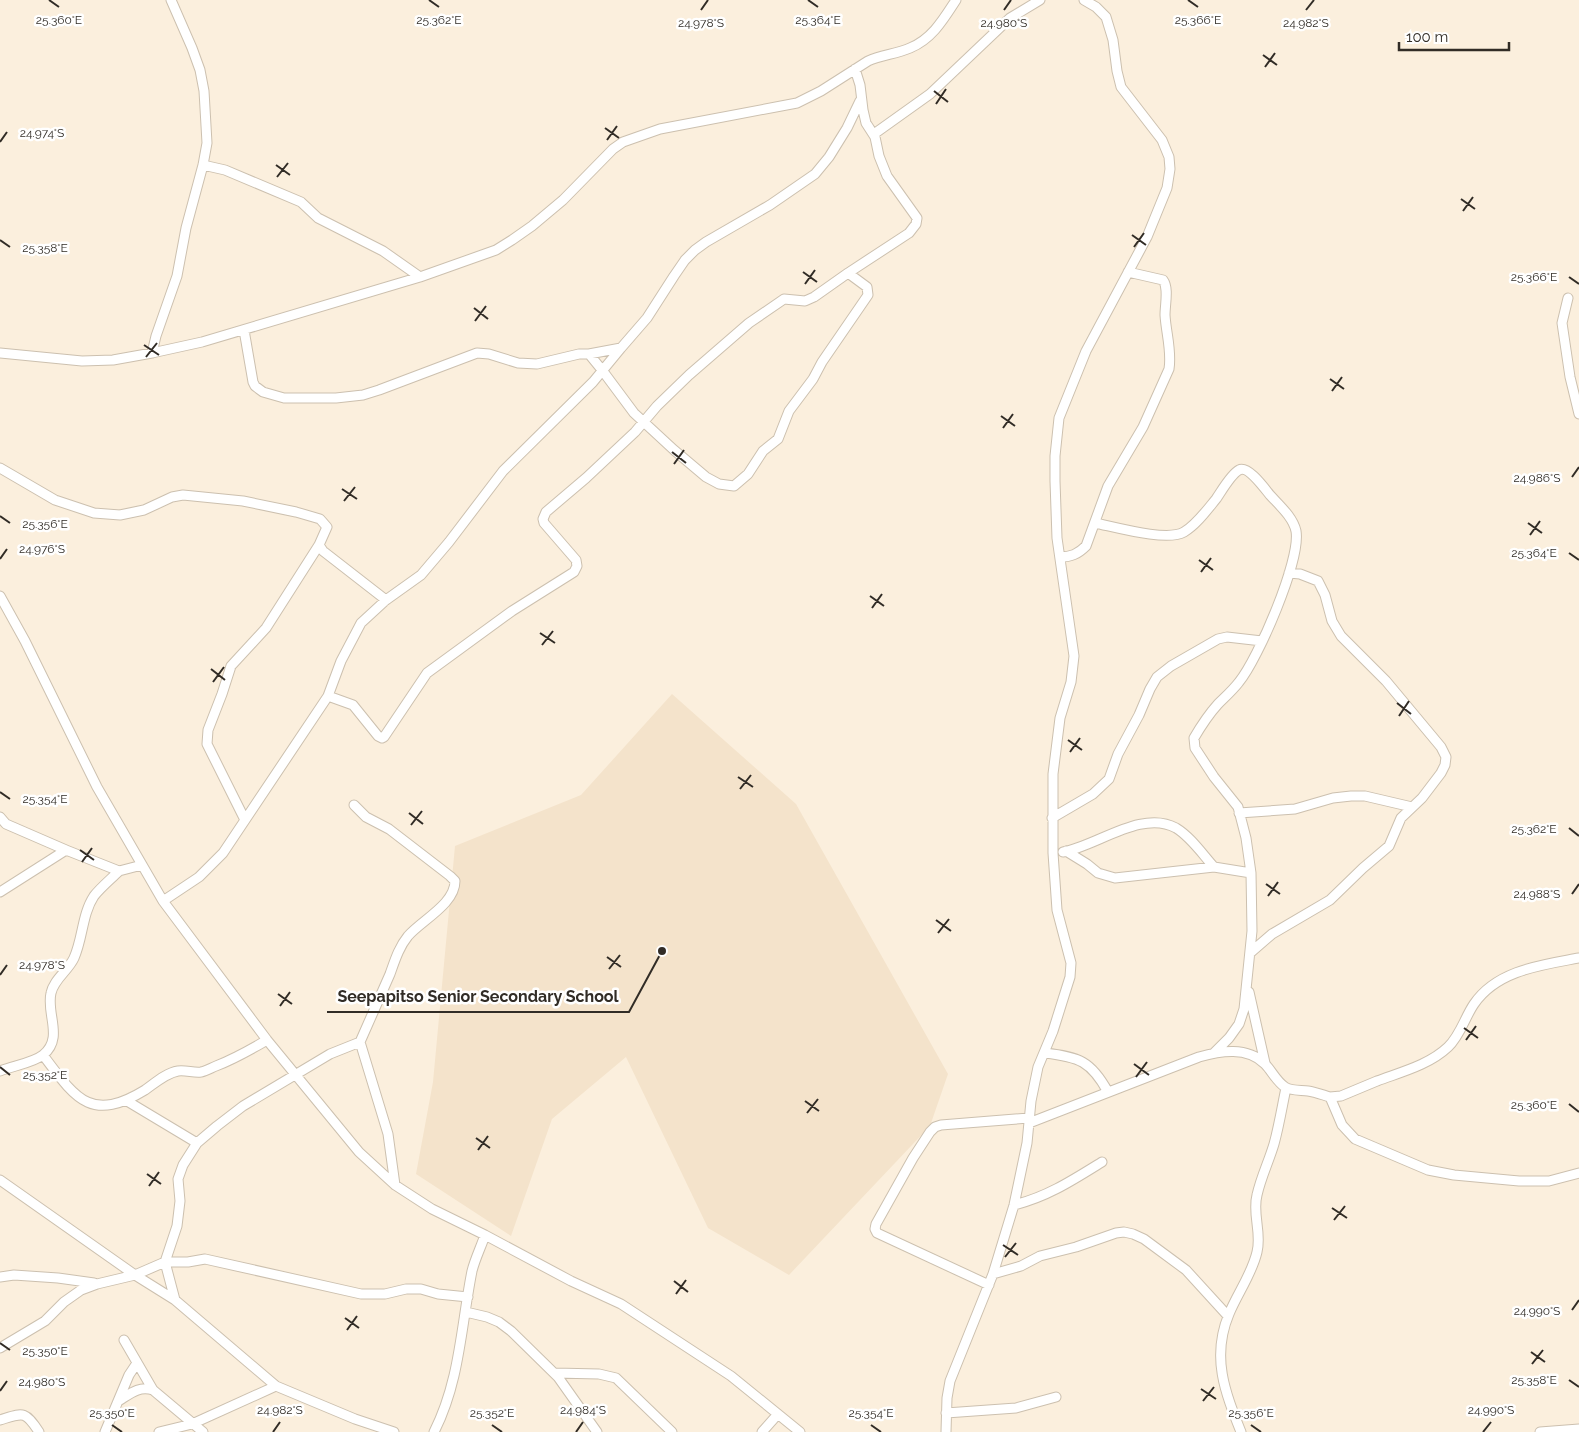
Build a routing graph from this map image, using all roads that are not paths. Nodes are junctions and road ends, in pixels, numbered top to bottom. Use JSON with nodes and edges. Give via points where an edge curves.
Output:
{"nodes":[{"id":1,"x":171,"y":0,"type":"edge"},
{"id":2,"x":956,"y":0,"type":"edge"},
{"id":3,"x":1040,"y":0,"type":"edge"},
{"id":4,"x":1084,"y":0,"type":"edge"},
{"id":5,"x":855,"y":69,"type":"junction"},
{"id":6,"x":860,"y":101,"type":"junction"},
{"id":7,"x":874,"y":134,"type":"junction"},
{"id":8,"x":203,"y":165,"type":"junction"},
{"id":9,"x":848,"y":272,"type":"junction"},
{"id":10,"x":1128,"y":272,"type":"junction"},
{"id":11,"x":420,"y":277,"type":"junction"},
{"id":12,"x":1568,"y":298,"type":"dead end"},
{"id":13,"x":244,"y":330,"type":"junction"},
{"id":14,"x":621,"y":348,"type":"junction"},
{"id":15,"x":0,"y":353,"type":"edge"},
{"id":16,"x":152,"y":353,"type":"junction"},
{"id":17,"x":589,"y":354,"type":"junction"},
{"id":18,"x":602,"y":370,"type":"junction"},
{"id":19,"x":1579,"y":414,"type":"edge"},
{"id":20,"x":644,"y":421,"type":"junction"},
{"id":21,"x":0,"y":468,"type":"edge"},
{"id":22,"x":1095,"y":523,"type":"junction"},
{"id":23,"x":319,"y":545,"type":"junction"},
{"id":24,"x":1060,"y":557,"type":"junction"},
{"id":25,"x":1289,"y":573,"type":"junction"},
{"id":26,"x":0,"y":596,"type":"edge"},
{"id":27,"x":386,"y":600,"type":"junction"},
{"id":28,"x":1262,"y":641,"type":"junction"},
{"id":29,"x":328,"y":696,"type":"junction"},
{"id":30,"x":354,"y":805,"type":"dead end"},
{"id":31,"x":1412,"y":807,"type":"junction"},
{"id":32,"x":1239,"y":813,"type":"junction"},
{"id":33,"x":0,"y":818,"type":"edge"},
{"id":34,"x":1052,"y":818,"type":"junction"},
{"id":35,"x":246,"y":820,"type":"junction"},
{"id":36,"x":66,"y":850,"type":"junction"},
{"id":37,"x":1066,"y":851,"type":"junction"},
{"id":38,"x":1052,"y":853,"type":"junction"},
{"id":39,"x":142,"y":865,"type":"junction"},
{"id":40,"x":1214,"y":867,"type":"junction"},
{"id":41,"x":118,"y":871,"type":"junction"},
{"id":42,"x":1252,"y":873,"type":"junction"},
{"id":43,"x":0,"y":892,"type":"edge"},
{"id":44,"x":163,"y":901,"type":"junction"},
{"id":45,"x":1250,"y":952,"type":"junction"},
{"id":46,"x":1579,"y":958,"type":"edge"},
{"id":47,"x":1247,"y":985,"type":"junction"},
{"id":48,"x":267,"y":1040,"type":"junction"},
{"id":49,"x":360,"y":1042,"type":"junction"},
{"id":50,"x":1045,"y":1053,"type":"junction"},
{"id":51,"x":1214,"y":1053,"type":"junction"},
{"id":52,"x":43,"y":1055,"type":"junction"},
{"id":53,"x":1264,"y":1063,"type":"junction"},
{"id":54,"x":0,"y":1072,"type":"edge"},
{"id":55,"x":295,"y":1076,"type":"junction"},
{"id":56,"x":1286,"y":1088,"type":"junction"},
{"id":57,"x":1108,"y":1092,"type":"junction"},
{"id":58,"x":1330,"y":1098,"type":"junction"},
{"id":59,"x":127,"y":1101,"type":"junction"},
{"id":60,"x":1029,"y":1121,"type":"junction"},
{"id":61,"x":197,"y":1143,"type":"junction"},
{"id":62,"x":1102,"y":1162,"type":"dead end"},
{"id":63,"x":1579,"y":1173,"type":"edge"},
{"id":64,"x":0,"y":1180,"type":"edge"},
{"id":65,"x":395,"y":1186,"type":"junction"},
{"id":66,"x":1014,"y":1205,"type":"junction"},
{"id":67,"x":485,"y":1235,"type":"junction"},
{"id":68,"x":165,"y":1262,"type":"junction"},
{"id":69,"x":993,"y":1274,"type":"junction"},
{"id":70,"x":135,"y":1275,"type":"junction"},
{"id":71,"x":0,"y":1277,"type":"edge"},
{"id":72,"x":96,"y":1284,"type":"junction"},
{"id":73,"x":988,"y":1285,"type":"junction"},
{"id":74,"x":468,"y":1297,"type":"junction"},
{"id":75,"x":175,"y":1300,"type":"junction"},
{"id":76,"x":466,"y":1312,"type":"junction"},
{"id":77,"x":1228,"y":1316,"type":"junction"},
{"id":78,"x":124,"y":1340,"type":"dead end"},
{"id":79,"x":0,"y":1348,"type":"edge"},
{"id":80,"x":137,"y":1363,"type":"junction"},
{"id":81,"x":555,"y":1373,"type":"junction"},
{"id":82,"x":276,"y":1386,"type":"junction"},
{"id":83,"x":153,"y":1390,"type":"junction"},
{"id":84,"x":1056,"y":1397,"type":"dead end"},
{"id":85,"x":119,"y":1400,"type":"junction"},
{"id":86,"x":946,"y":1413,"type":"junction"},
{"id":87,"x":778,"y":1414,"type":"junction"},
{"id":88,"x":0,"y":1420,"type":"edge"},
{"id":89,"x":192,"y":1424,"type":"junction"},
{"id":90,"x":1579,"y":1429,"type":"edge"},
{"id":91,"x":39,"y":1432,"type":"edge"},
{"id":92,"x":104,"y":1432,"type":"edge"},
{"id":93,"x":158,"y":1432,"type":"edge"},
{"id":94,"x":202,"y":1432,"type":"edge"},
{"id":95,"x":394,"y":1432,"type":"edge"},
{"id":96,"x":434,"y":1432,"type":"edge"},
{"id":97,"x":597,"y":1432,"type":"edge"},
{"id":98,"x":672,"y":1432,"type":"edge"},
{"id":99,"x":762,"y":1432,"type":"edge"},
{"id":100,"x":800,"y":1432,"type":"edge"},
{"id":101,"x":946,"y":1432,"type":"edge"},
{"id":102,"x":1241,"y":1432,"type":"edge"},
{"id":103,"x":1540,"y":1432,"type":"edge"}],
"edges":[{"from":1,"to":8,"type":"street","via":[[200,70],[207,143]]},
{"from":2,"to":5,"type":"street","via":[[934,32],[922,41],[910,48],[876,57]]},
{"from":3,"to":7,"type":"street","via":[[1010,18],[930,94]]},
{"from":4,"to":10,"type":"street","via":[[1106,17],[1121,87],[1158,133],[1169,157],[1169,179],[1158,213]]},
{"from":5,"to":6,"type":"street"},
{"from":5,"to":11,"type":"street","via":[[797,103],[632,137],[613,149],[563,200],[519,235],[496,250]]},
{"from":6,"to":7,"type":"street","via":[[866,123]]},
{"from":6,"to":14,"type":"street","via":[[847,128],[815,174],[695,250],[647,318]]},
{"from":7,"to":9,"type":"street","via":[[887,176],[914,212],[916,224],[905,236]]},
{"from":8,"to":11,"type":"street","via":[[225,170],[301,202],[318,218],[384,251]]},
{"from":8,"to":16,"type":"street","via":[[177,276]]},
{"from":9,"to":20,"type":"street","via":[[814,297],[805,301],[784,299],[748,323],[689,375]]},
{"from":9,"to":20,"type":"street","via":[[867,287],[868,296],[789,411],[778,439],[763,451],[743,480],[734,486],[719,484],[706,477]]},
{"from":10,"to":22,"type":"street","via":[[1165,283],[1170,364],[1143,427],[1108,486]]},
{"from":10,"to":24,"type":"street","via":[[1086,351],[1059,418],[1055,481]]},
{"from":11,"to":13,"type":"street"},
{"from":12,"to":19,"type":"street","via":[[1562,323]]},
{"from":13,"to":16,"type":"street"},
{"from":13,"to":17,"type":"street","via":[[255,386],[284,398],[363,395],[477,353],[528,364]]},
{"from":14,"to":17,"type":"street"},
{"from":14,"to":18,"type":"street"},
{"from":15,"to":16,"type":"street","via":[[82,361],[113,360]]},
{"from":17,"to":18,"type":"street"},
{"from":18,"to":20,"type":"street"},
{"from":18,"to":27,"type":"street","via":[[503,471],[421,575]]},
{"from":20,"to":29,"type":"street","via":[[544,516],[544,523],[576,560],[574,572],[512,611],[427,672],[384,737],[378,736],[353,705]]},
{"from":21,"to":23,"type":"street","via":[[55,500],[94,513],[120,515],[183,495],[244,501],[296,512],[320,519],[327,525]]},
{"from":22,"to":24,"type":"street","via":[[1086,546],[1079,552]]},
{"from":22,"to":25,"type":"street","via":[[1137,533],[1178,535],[1191,527],[1242,469],[1251,473],[1282,508],[1296,531]]},
{"from":23,"to":27,"type":"street","via":[[326,554]]},
{"from":23,"to":35,"type":"street","via":[[266,628],[231,666],[208,730],[208,744]]},
{"from":24,"to":34,"type":"street","via":[[1074,656],[1071,682],[1060,718],[1053,774]]},
{"from":25,"to":28,"type":"street"},
{"from":25,"to":31,"type":"street","via":[[1318,581],[1332,621],[1341,636],[1386,681],[1441,747],[1446,757],[1445,765]]},
{"from":26,"to":39,"type":"street","via":[[97,787]]},
{"from":27,"to":29,"type":"street","via":[[361,623]]},
{"from":28,"to":32,"type":"street","via":[[1239,683],[1194,738],[1195,748],[1234,801]]},
{"from":28,"to":34,"type":"street","via":[[1218,639],[1162,672],[1150,689],[1109,779],[1093,794]]},
{"from":29,"to":35,"type":"street"},
{"from":30,"to":49,"type":"street","via":[[366,817],[389,830],[450,876],[455,888],[444,904],[408,936],[399,949]]},
{"from":31,"to":32,"type":"street","via":[[1351,796],[1295,809]]},
{"from":31,"to":45,"type":"street","via":[[1401,818],[1389,846],[1330,900],[1272,934]]},
{"from":32,"to":42,"type":"street"},
{"from":33,"to":36,"type":"street","via":[[6,824]]},
{"from":34,"to":38,"type":"street"},
{"from":35,"to":44,"type":"street","via":[[211,867]]},
{"from":36,"to":41,"type":"street"},
{"from":36,"to":43,"type":"street"},
{"from":37,"to":38,"type":"street"},
{"from":37,"to":40,"type":"street","via":[[1098,873],[1116,878]]},
{"from":37,"to":40,"type":"street","via":[[1132,826],[1164,824],[1188,837]]},
{"from":38,"to":50,"type":"street","via":[[1057,910],[1071,963],[1070,977]]},
{"from":39,"to":41,"type":"street"},
{"from":39,"to":44,"type":"street"},
{"from":40,"to":42,"type":"street"},
{"from":41,"to":52,"type":"street","via":[[95,895],[74,958],[51,992],[54,1028],[52,1042]]},
{"from":42,"to":45,"type":"street"},
{"from":44,"to":48,"type":"street"},
{"from":45,"to":47,"type":"street"},
{"from":46,"to":58,"type":"street","via":[[1530,967],[1502,980],[1480,994],[1448,1047],[1408,1071]]},
{"from":47,"to":51,"type":"street","via":[[1240,1024]]},
{"from":47,"to":53,"type":"street"},
{"from":48,"to":55,"type":"street"},
{"from":48,"to":59,"type":"street","via":[[202,1072],[178,1071]]},
{"from":49,"to":55,"type":"street","via":[[330,1054]]},
{"from":49,"to":65,"type":"street","via":[[388,1134]]},
{"from":50,"to":57,"type":"street","via":[[1066,1055],[1094,1069]]},
{"from":50,"to":60,"type":"street","via":[[1033,1087]]},
{"from":51,"to":53,"type":"street","via":[[1240,1052]]},
{"from":51,"to":57,"type":"street"},
{"from":52,"to":54,"type":"street"},
{"from":52,"to":59,"type":"street","via":[[63,1082],[88,1102],[106,1106]]},
{"from":53,"to":56,"type":"street"},
{"from":55,"to":61,"type":"street","via":[[243,1106]]},
{"from":55,"to":65,"type":"street","via":[[359,1152]]},
{"from":56,"to":58,"type":"street"},
{"from":56,"to":77,"type":"street","via":[[1273,1146],[1256,1196],[1257,1252]]},
{"from":57,"to":60,"type":"street"},
{"from":58,"to":63,"type":"street","via":[[1342,1125],[1355,1139],[1428,1170],[1519,1181],[1549,1181]]},
{"from":59,"to":61,"type":"street"},
{"from":60,"to":66,"type":"street","via":[[1028,1143]]},
{"from":60,"to":73,"type":"street","via":[[935,1127],[913,1158],[876,1224],[877,1232]]},
{"from":61,"to":68,"type":"street","via":[[178,1179],[177,1226]]},
{"from":62,"to":66,"type":"street","via":[[1061,1188]]},
{"from":64,"to":70,"type":"street"},
{"from":65,"to":67,"type":"street","via":[[432,1209]]},
{"from":66,"to":69,"type":"street"},
{"from":67,"to":74,"type":"street","via":[[473,1269]]},
{"from":67,"to":87,"type":"street","via":[[621,1304],[731,1376]]},
{"from":68,"to":70,"type":"street"},
{"from":68,"to":74,"type":"street","via":[[205,1259],[361,1294],[421,1289]]},
{"from":68,"to":75,"type":"street"},
{"from":69,"to":73,"type":"street"},
{"from":69,"to":77,"type":"street","via":[[1021,1266],[1040,1256],[1124,1232],[1144,1239],[1186,1270]]},
{"from":70,"to":72,"type":"street"},
{"from":70,"to":75,"type":"street"},
{"from":71,"to":72,"type":"street","via":[[58,1278]]},
{"from":72,"to":79,"type":"street","via":[[81,1290],[45,1320]]},
{"from":73,"to":86,"type":"street","via":[[950,1381]]},
{"from":74,"to":76,"type":"street"},
{"from":75,"to":82,"type":"street"},
{"from":76,"to":81,"type":"street","via":[[487,1317],[511,1330]]},
{"from":76,"to":96,"type":"street","via":[[452,1384]]},
{"from":77,"to":102,"type":"street","via":[[1219,1363]]},
{"from":78,"to":80,"type":"street"},
{"from":80,"to":83,"type":"street"},
{"from":80,"to":85,"type":"street"},
{"from":81,"to":97,"type":"street"},
{"from":81,"to":98,"type":"street","via":[[599,1374],[616,1378]]},
{"from":82,"to":89,"type":"street"},
{"from":82,"to":95,"type":"street"},
{"from":83,"to":85,"type":"street","via":[[138,1389]]},
{"from":83,"to":89,"type":"street"},
{"from":84,"to":86,"type":"street","via":[[1016,1408]]},
{"from":85,"to":92,"type":"street"},
{"from":86,"to":101,"type":"street"},
{"from":87,"to":99,"type":"street"},
{"from":87,"to":100,"type":"street"},
{"from":88,"to":91,"type":"street","via":[[20,1414],[30,1417]]},
{"from":89,"to":93,"type":"street"},
{"from":89,"to":94,"type":"street"},
{"from":90,"to":103,"type":"street"}]}
